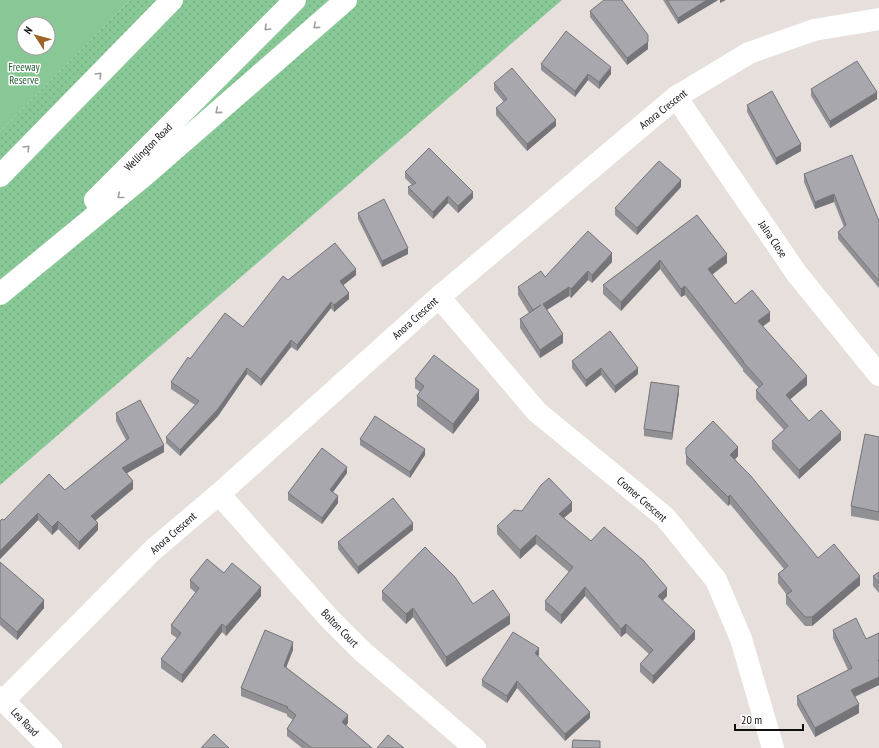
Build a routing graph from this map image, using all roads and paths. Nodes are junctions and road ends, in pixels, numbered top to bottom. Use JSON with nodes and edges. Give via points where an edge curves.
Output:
{"nodes":[{"id":1,"x":172,"y":0,"type":"edge"},
{"id":2,"x":295,"y":0,"type":"edge"},
{"id":3,"x":346,"y":0,"type":"edge"},
{"id":4,"x":879,"y":19,"type":"edge"},
{"id":5,"x":676,"y":97,"type":"junction"},
{"id":6,"x":0,"y":176,"type":"edge"},
{"id":7,"x":0,"y":294,"type":"edge"},
{"id":8,"x":439,"y":297,"type":"junction"},
{"id":9,"x":879,"y":375,"type":"edge"},
{"id":10,"x":219,"y":494,"type":"junction"},
{"id":11,"x":2,"y":698,"type":"edge"},
{"id":12,"x":50,"y":748,"type":"edge"},
{"id":13,"x":475,"y":748,"type":"edge"},
{"id":14,"x":773,"y":748,"type":"edge"}],
"edges":[{"from":6,"to":1,"type":"main road","one_way":true},
{"from":2,"to":7,"type":"main road","name":"Wellington Road","one_way":true},
{"from":3,"to":7,"type":"main road","one_way":true,"via":[[145,175]]},
{"from":4,"to":5,"type":"main road","name":"Anora Crescent","via":[[814,30],[749,53]]},
{"from":5,"to":8,"type":"main road","name":"Anora Crescent"},
{"from":5,"to":9,"type":"main road","name":"Jalna Close","via":[[797,274]]},
{"from":8,"to":10,"type":"main road","name":"Anora Crescent"},
{"from":8,"to":14,"type":"main road","name":"Cromer Crescent","via":[[537,412],[665,517],[716,580],[741,639]]},
{"from":10,"to":11,"type":"main road","name":"Anora Crescent","via":[[154,549]]},
{"from":10,"to":13,"type":"main road","name":"Bolton Court","via":[[328,617],[363,652]]},
{"from":11,"to":12,"type":"main road","name":"Lea Road"}]}
